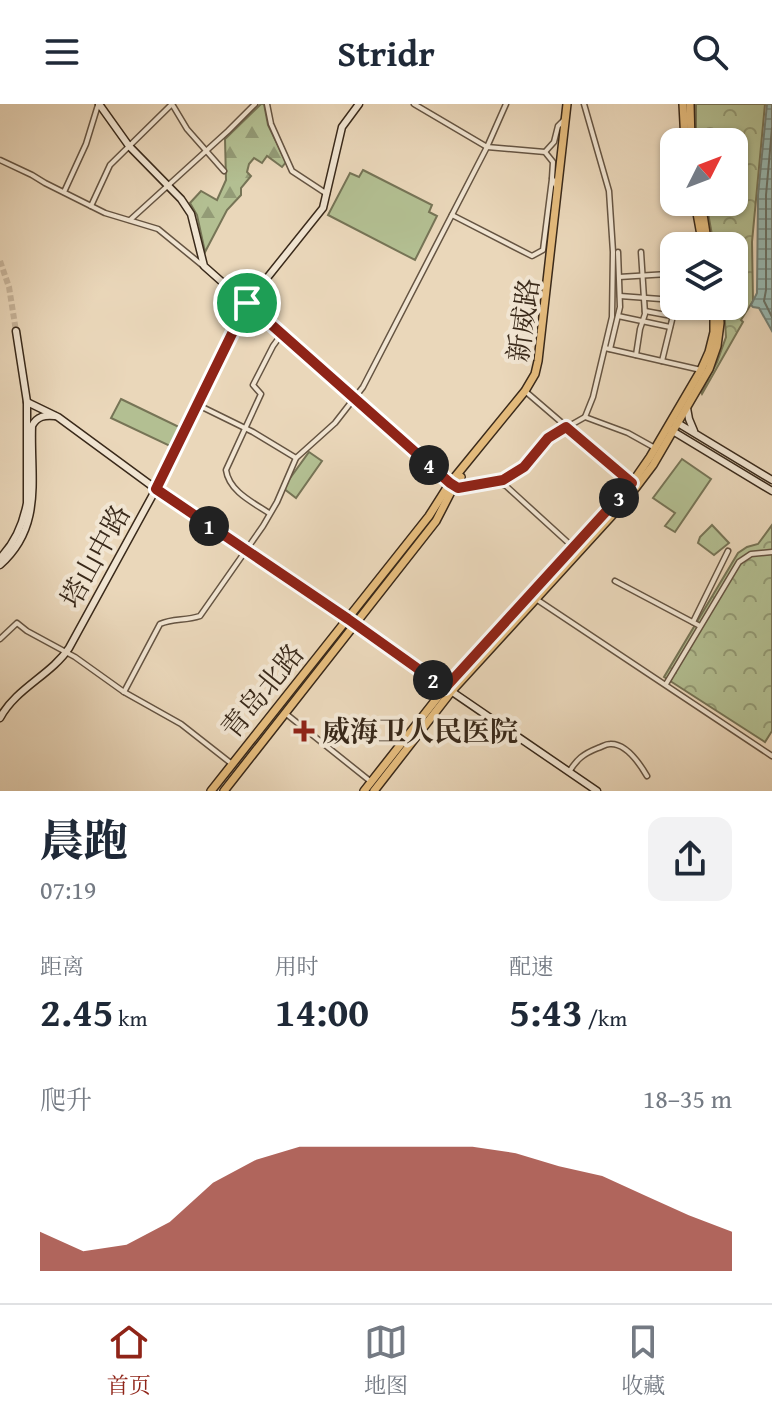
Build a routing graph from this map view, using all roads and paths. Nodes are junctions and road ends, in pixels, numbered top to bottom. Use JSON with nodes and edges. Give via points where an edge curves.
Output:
{"nodes":[{"id":1,"x":98,"y":104,"type":"edge"},
{"id":2,"x":172,"y":104,"type":"edge"},
{"id":3,"x":255,"y":104,"type":"edge"},
{"id":4,"x":267,"y":104,"type":"edge"},
{"id":5,"x":359,"y":104,"type":"edge"},
{"id":6,"x":414,"y":104,"type":"edge"},
{"id":7,"x":506,"y":104,"type":"edge"},
{"id":8,"x":569,"y":104,"type":"edge"},
{"id":9,"x":683,"y":104,"type":"edge"},
{"id":10,"x":690,"y":104,"type":"edge"},
{"id":11,"x":584,"y":105,"type":"edge"},
{"id":12,"x":566,"y":119,"type":"junction"},
{"id":13,"x":686,"y":128,"type":"edge"},
{"id":14,"x":689,"y":128,"type":"edge"},
{"id":15,"x":129,"y":146,"type":"junction"},
{"id":16,"x":487,"y":147,"type":"junction"},
{"id":17,"x":206,"y":151,"type":"junction"},
{"id":18,"x":545,"y":152,"type":"junction"},
{"id":19,"x":0,"y":160,"type":"edge"},
{"id":20,"x":224,"y":171,"type":"dead end"},
{"id":21,"x":552,"y":178,"type":"junction"},
{"id":22,"x":167,"y":185,"type":"junction"},
{"id":23,"x":558,"y":187,"type":"junction"},
{"id":24,"x":64,"y":192,"type":"junction"},
{"id":25,"x":327,"y":194,"type":"junction"},
{"id":26,"x":91,"y":206,"type":"junction"},
{"id":27,"x":452,"y":215,"type":"junction"},
{"id":28,"x":130,"y":220,"type":"junction"},
{"id":29,"x":618,"y":252,"type":"dead end"},
{"id":30,"x":641,"y":252,"type":"dead end"},
{"id":31,"x":204,"y":266,"type":"junction"},
{"id":32,"x":660,"y":274,"type":"edge"},
{"id":33,"x":643,"y":275,"type":"junction"},
{"id":34,"x":619,"y":277,"type":"junction"},
{"id":35,"x":620,"y":296,"type":"junction"},
{"id":36,"x":645,"y":298,"type":"junction"},
{"id":37,"x":660,"y":299,"type":"edge"},
{"id":38,"x":247,"y":303,"type":"junction"},
{"id":39,"x":645,"y":311,"type":"junction"},
{"id":40,"x":660,"y":314,"type":"edge"},
{"id":41,"x":618,"y":316,"type":"junction"},
{"id":42,"x":671,"y":320,"type":"edge"},
{"id":43,"x":715,"y":320,"type":"edge"},
{"id":44,"x":719,"y":320,"type":"edge"},
{"id":45,"x":642,"y":321,"type":"junction"},
{"id":46,"x":670,"y":327,"type":"junction"},
{"id":47,"x":16,"y":331,"type":"tunnel mouth"},
{"id":48,"x":281,"y":335,"type":"junction"},
{"id":49,"x":608,"y":348,"type":"junction"},
{"id":50,"x":636,"y":355,"type":"junction"},
{"id":51,"x":662,"y":361,"type":"junction"},
{"id":52,"x":701,"y":370,"type":"junction"},
{"id":53,"x":527,"y":393,"type":"junction"},
{"id":54,"x":355,"y":399,"type":"junction"},
{"id":55,"x":27,"y":402,"type":"junction"},
{"id":56,"x":198,"y":405,"type":"junction"},
{"id":57,"x":687,"y":408,"type":"junction"},
{"id":58,"x":58,"y":417,"type":"junction"},
{"id":59,"x":585,"y":417,"type":"junction"},
{"id":60,"x":673,"y":426,"type":"junction"},
{"id":61,"x":566,"y":427,"type":"junction"},
{"id":62,"x":245,"y":428,"type":"junction"},
{"id":63,"x":696,"y":435,"type":"junction"},
{"id":64,"x":685,"y":439,"type":"junction"},
{"id":65,"x":666,"y":443,"type":"junction"},
{"id":66,"x":655,"y":448,"type":"junction"},
{"id":67,"x":296,"y":458,"type":"junction"},
{"id":68,"x":772,"y":480,"type":"edge"},
{"id":69,"x":494,"y":481,"type":"junction"},
{"id":70,"x":632,"y":483,"type":"junction"},
{"id":71,"x":454,"y":486,"type":"junction"},
{"id":72,"x":156,"y":489,"type":"junction"},
{"id":73,"x":772,"y":491,"type":"edge"},
{"id":74,"x":270,"y":514,"type":"junction"},
{"id":75,"x":576,"y":550,"type":"junction"},
{"id":76,"x":246,"y":551,"type":"junction"},
{"id":77,"x":728,"y":551,"type":"dead end"},
{"id":78,"x":772,"y":552,"type":"edge"},
{"id":79,"x":0,"y":558,"type":"edge"},
{"id":80,"x":0,"y":565,"type":"edge"},
{"id":81,"x":615,"y":581,"type":"dead end"},
{"id":82,"x":534,"y":597,"type":"junction"},
{"id":83,"x":348,"y":619,"type":"junction"},
{"id":84,"x":693,"y":622,"type":"junction"},
{"id":85,"x":355,"y":625,"type":"junction"},
{"id":86,"x":700,"y":626,"type":"junction"},
{"id":87,"x":0,"y":639,"type":"edge"},
{"id":88,"x":66,"y":652,"type":"junction"},
{"id":89,"x":666,"y":684,"type":"junction"},
{"id":90,"x":448,"y":690,"type":"junction"},
{"id":91,"x":124,"y":692,"type":"junction"},
{"id":92,"x":285,"y":713,"type":"junction"},
{"id":93,"x":0,"y":718,"type":"edge"},
{"id":94,"x":772,"y":756,"type":"edge"},
{"id":95,"x":232,"y":764,"type":"junction"},
{"id":96,"x":569,"y":772,"type":"junction"},
{"id":97,"x":647,"y":776,"type":"dead end"},
{"id":98,"x":376,"y":788,"type":"edge"},
{"id":99,"x":211,"y":791,"type":"edge"},
{"id":100,"x":224,"y":791,"type":"edge"},
{"id":101,"x":364,"y":791,"type":"edge"},
{"id":102,"x":597,"y":791,"type":"edge"}],
"edges":[{"from":1,"to":15,"type":"street"},
{"from":1,"to":24,"type":"street"},
{"from":2,"to":15,"type":"street"},
{"from":2,"to":17,"type":"street"},
{"from":3,"to":17,"type":"street"},
{"from":4,"to":25,"type":"street","via":[[292,171]]},
{"from":5,"to":25,"type":"street","name":"塔山中路","via":[[342,127]]},
{"from":6,"to":16,"type":"street"},
{"from":7,"to":16,"type":"street"},
{"from":8,"to":12,"type":"main road","name":"新威路"},
{"from":8,"to":53,"type":"main road","name":"新威路","via":[[543,362]]},
{"from":9,"to":13,"type":"main road"},
{"from":10,"to":14,"type":"main road"},
{"from":11,"to":49,"type":"street","via":[[611,209]]},
{"from":12,"to":18,"type":"street"},
{"from":12,"to":23,"type":"main road","name":"新威路"},
{"from":15,"to":22,"type":"street"},
{"from":15,"to":26,"type":"street","via":[[110,165]]},
{"from":16,"to":18,"type":"street"},
{"from":16,"to":27,"type":"street"},
{"from":17,"to":20,"type":"street"},
{"from":17,"to":22,"type":"street"},
{"from":18,"to":21,"type":"street","via":[[553,162]]},
{"from":19,"to":24,"type":"street"},
{"from":21,"to":23,"type":"street"},
{"from":21,"to":27,"type":"street","via":[[543,250],[532,256]]},
{"from":22,"to":28,"type":"street"},
{"from":22,"to":31,"type":"street","via":[[191,214]]},
{"from":23,"to":53,"type":"main road","name":"新威路","via":[[538,361]]},
{"from":24,"to":26,"type":"street"},
{"from":25,"to":38,"type":"street","name":"塔山中路","via":[[323,208]]},
{"from":26,"to":28,"type":"street"},
{"from":27,"to":54,"type":"street"},
{"from":28,"to":31,"type":"street","via":[[158,229]]},
{"from":29,"to":34,"type":"street"},
{"from":30,"to":33,"type":"street"},
{"from":31,"to":38,"type":"street"},
{"from":32,"to":33,"type":"street"},
{"from":33,"to":34,"type":"street"},
{"from":33,"to":36,"type":"street"},
{"from":34,"to":35,"type":"street"},
{"from":35,"to":36,"type":"street"},
{"from":35,"to":41,"type":"street"},
{"from":36,"to":37,"type":"street"},
{"from":36,"to":39,"type":"street"},
{"from":38,"to":48,"type":"street"},
{"from":38,"to":56,"type":"street","name":"塔山中路"},
{"from":39,"to":40,"type":"street"},
{"from":39,"to":45,"type":"street"},
{"from":41,"to":45,"type":"street"},
{"from":41,"to":49,"type":"street"},
{"from":42,"to":46,"type":"street"},
{"from":43,"to":52,"type":"main road"},
{"from":44,"to":57,"type":"main road","via":[[714,356]]},
{"from":45,"to":46,"type":"street"},
{"from":45,"to":50,"type":"street"},
{"from":46,"to":51,"type":"street"},
{"from":47,"to":55,"type":"street"},
{"from":48,"to":54,"type":"street"},
{"from":48,"to":62,"type":"street","via":[[253,385],[261,394]]},
{"from":49,"to":50,"type":"street"},
{"from":49,"to":59,"type":"street"},
{"from":50,"to":51,"type":"street"},
{"from":51,"to":52,"type":"street"},
{"from":52,"to":60,"type":"main road"},
{"from":53,"to":61,"type":"street"},
{"from":53,"to":71,"type":"main road","name":"新威路"},
{"from":54,"to":67,"type":"street"},
{"from":54,"to":71,"type":"street"},
{"from":55,"to":58,"type":"street"},
{"from":55,"to":79,"type":"street","via":[[25,514],[16,538]]},
{"from":56,"to":62,"type":"street"},
{"from":56,"to":72,"type":"street","name":"塔山中路"},
{"from":57,"to":60,"type":"main road"},
{"from":57,"to":63,"type":"street"},
{"from":58,"to":72,"type":"street"},
{"from":58,"to":80,"type":"street","via":[[38,418],[32,426],[31,512],[21,541]]},
{"from":59,"to":61,"type":"street"},
{"from":59,"to":66,"type":"street"},
{"from":60,"to":63,"type":"street"},
{"from":60,"to":64,"type":"street"},
{"from":60,"to":65,"type":"main road"},
{"from":60,"to":66,"type":"main road"},
{"from":61,"to":69,"type":"street","via":[[548,438],[524,467]]},
{"from":61,"to":70,"type":"street"},
{"from":62,"to":67,"type":"street"},
{"from":62,"to":74,"type":"street","via":[[226,470],[227,481]]},
{"from":63,"to":68,"type":"street"},
{"from":64,"to":65,"type":"street"},
{"from":64,"to":73,"type":"street"},
{"from":65,"to":75,"type":"main road","via":[[637,487]]},
{"from":66,"to":70,"type":"main road"},
{"from":67,"to":74,"type":"street"},
{"from":69,"to":71,"type":"street"},
{"from":69,"to":75,"type":"street"},
{"from":70,"to":75,"type":"main road"},
{"from":71,"to":83,"type":"main road","name":"新威路"},
{"from":71,"to":85,"type":"main road","name":"新威路","via":[[436,521]]},
{"from":72,"to":76,"type":"street"},
{"from":72,"to":88,"type":"street","name":"塔山中路"},
{"from":74,"to":76,"type":"street"},
{"from":75,"to":82,"type":"main road"},
{"from":76,"to":83,"type":"street"},
{"from":76,"to":91,"type":"street","via":[[200,616],[160,624]]},
{"from":77,"to":84,"type":"street"},
{"from":78,"to":86,"type":"street","via":[[751,554],[739,562]]},
{"from":81,"to":84,"type":"street"},
{"from":82,"to":89,"type":"street"},
{"from":82,"to":90,"type":"main road"},
{"from":83,"to":85,"type":"street"},
{"from":83,"to":95,"type":"main road","name":"青岛北路"},
{"from":84,"to":86,"type":"street"},
{"from":85,"to":90,"type":"street"},
{"from":85,"to":92,"type":"main road","name":"青岛北路"},
{"from":86,"to":89,"type":"street"},
{"from":87,"to":88,"type":"street","via":[[17,623]]},
{"from":88,"to":91,"type":"street"},
{"from":88,"to":93,"type":"street","name":"塔山中路","via":[[12,700]]},
{"from":89,"to":94,"type":"street"},
{"from":90,"to":96,"type":"street"},
{"from":90,"to":98,"type":"main road"},
{"from":91,"to":95,"type":"street","via":[[181,724]]},
{"from":92,"to":98,"type":"street"},
{"from":92,"to":100,"type":"main road","name":"青岛北路"},
{"from":95,"to":99,"type":"main road","name":"青岛北路"},
{"from":96,"to":97,"type":"street","via":[[586,753],[610,744],[639,762]]},
{"from":96,"to":102,"type":"street"},
{"from":98,"to":101,"type":"main road"}]}
